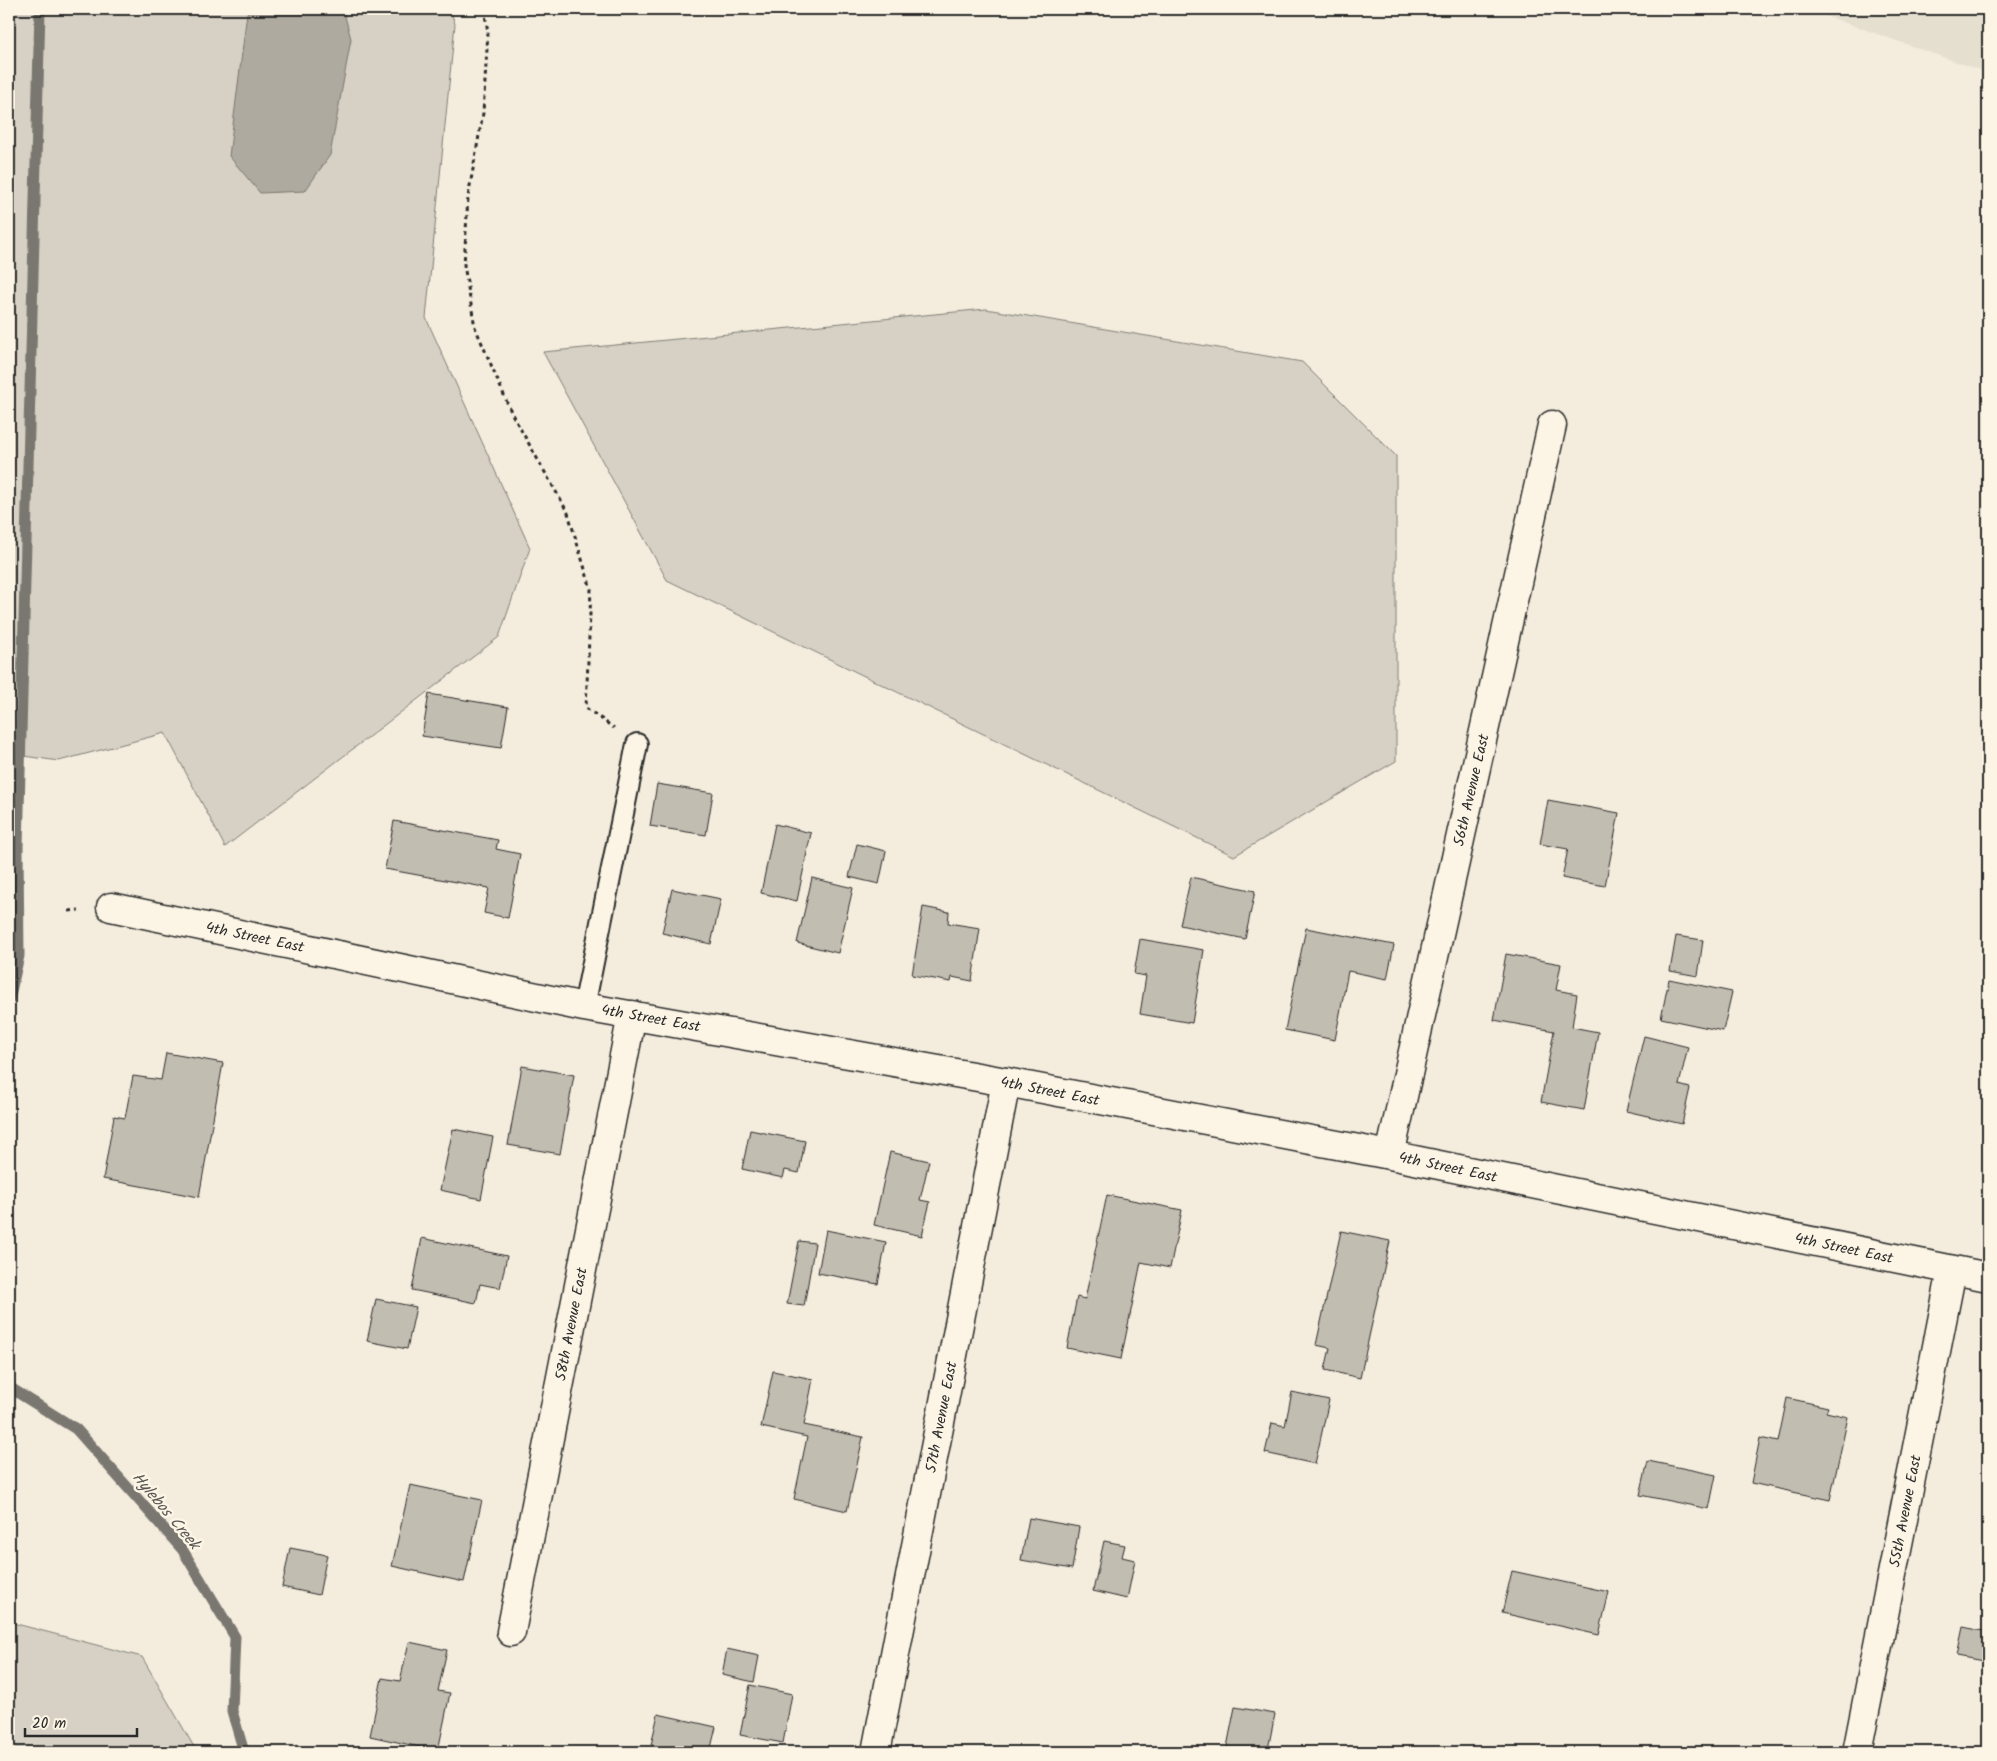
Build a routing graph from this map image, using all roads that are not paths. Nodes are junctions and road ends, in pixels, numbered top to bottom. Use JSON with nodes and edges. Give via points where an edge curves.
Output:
{"nodes":[{"id":1,"x":1552,"y":425,"type":"dead end"},
{"id":2,"x":637,"y":744,"type":"road end"},
{"id":3,"x":111,"y":907,"type":"dead end"},
{"id":4,"x":584,"y":1007,"type":"junction"},
{"id":5,"x":632,"y":1015,"type":"junction"},
{"id":6,"x":1006,"y":1082,"type":"junction"},
{"id":7,"x":1390,"y":1155,"type":"junction"},
{"id":8,"x":1952,"y":1270,"type":"junction"},
{"id":9,"x":1988,"y":1277,"type":"edge"},
{"id":10,"x":511,"y":1632,"type":"dead end"},
{"id":11,"x":876,"y":1752,"type":"edge"},
{"id":12,"x":1857,"y":1752,"type":"edge"}],
"edges":[{"from":1,"to":7,"type":"street","name":"56th Avenue East"},
{"from":2,"to":4,"type":"lane"},
{"from":3,"to":4,"type":"street","name":"4th Street East"},
{"from":4,"to":5,"type":"street","name":"4th Street East"},
{"from":5,"to":6,"type":"street","name":"4th Street East"},
{"from":5,"to":10,"type":"street","name":"58th Avenue East"},
{"from":6,"to":7,"type":"street","name":"4th Street East"},
{"from":6,"to":11,"type":"street","name":"57th Avenue East"},
{"from":7,"to":8,"type":"street","name":"4th Street East"},
{"from":8,"to":9,"type":"street","name":"4th Street East"},
{"from":8,"to":12,"type":"street","name":"55th Avenue East"}]}
